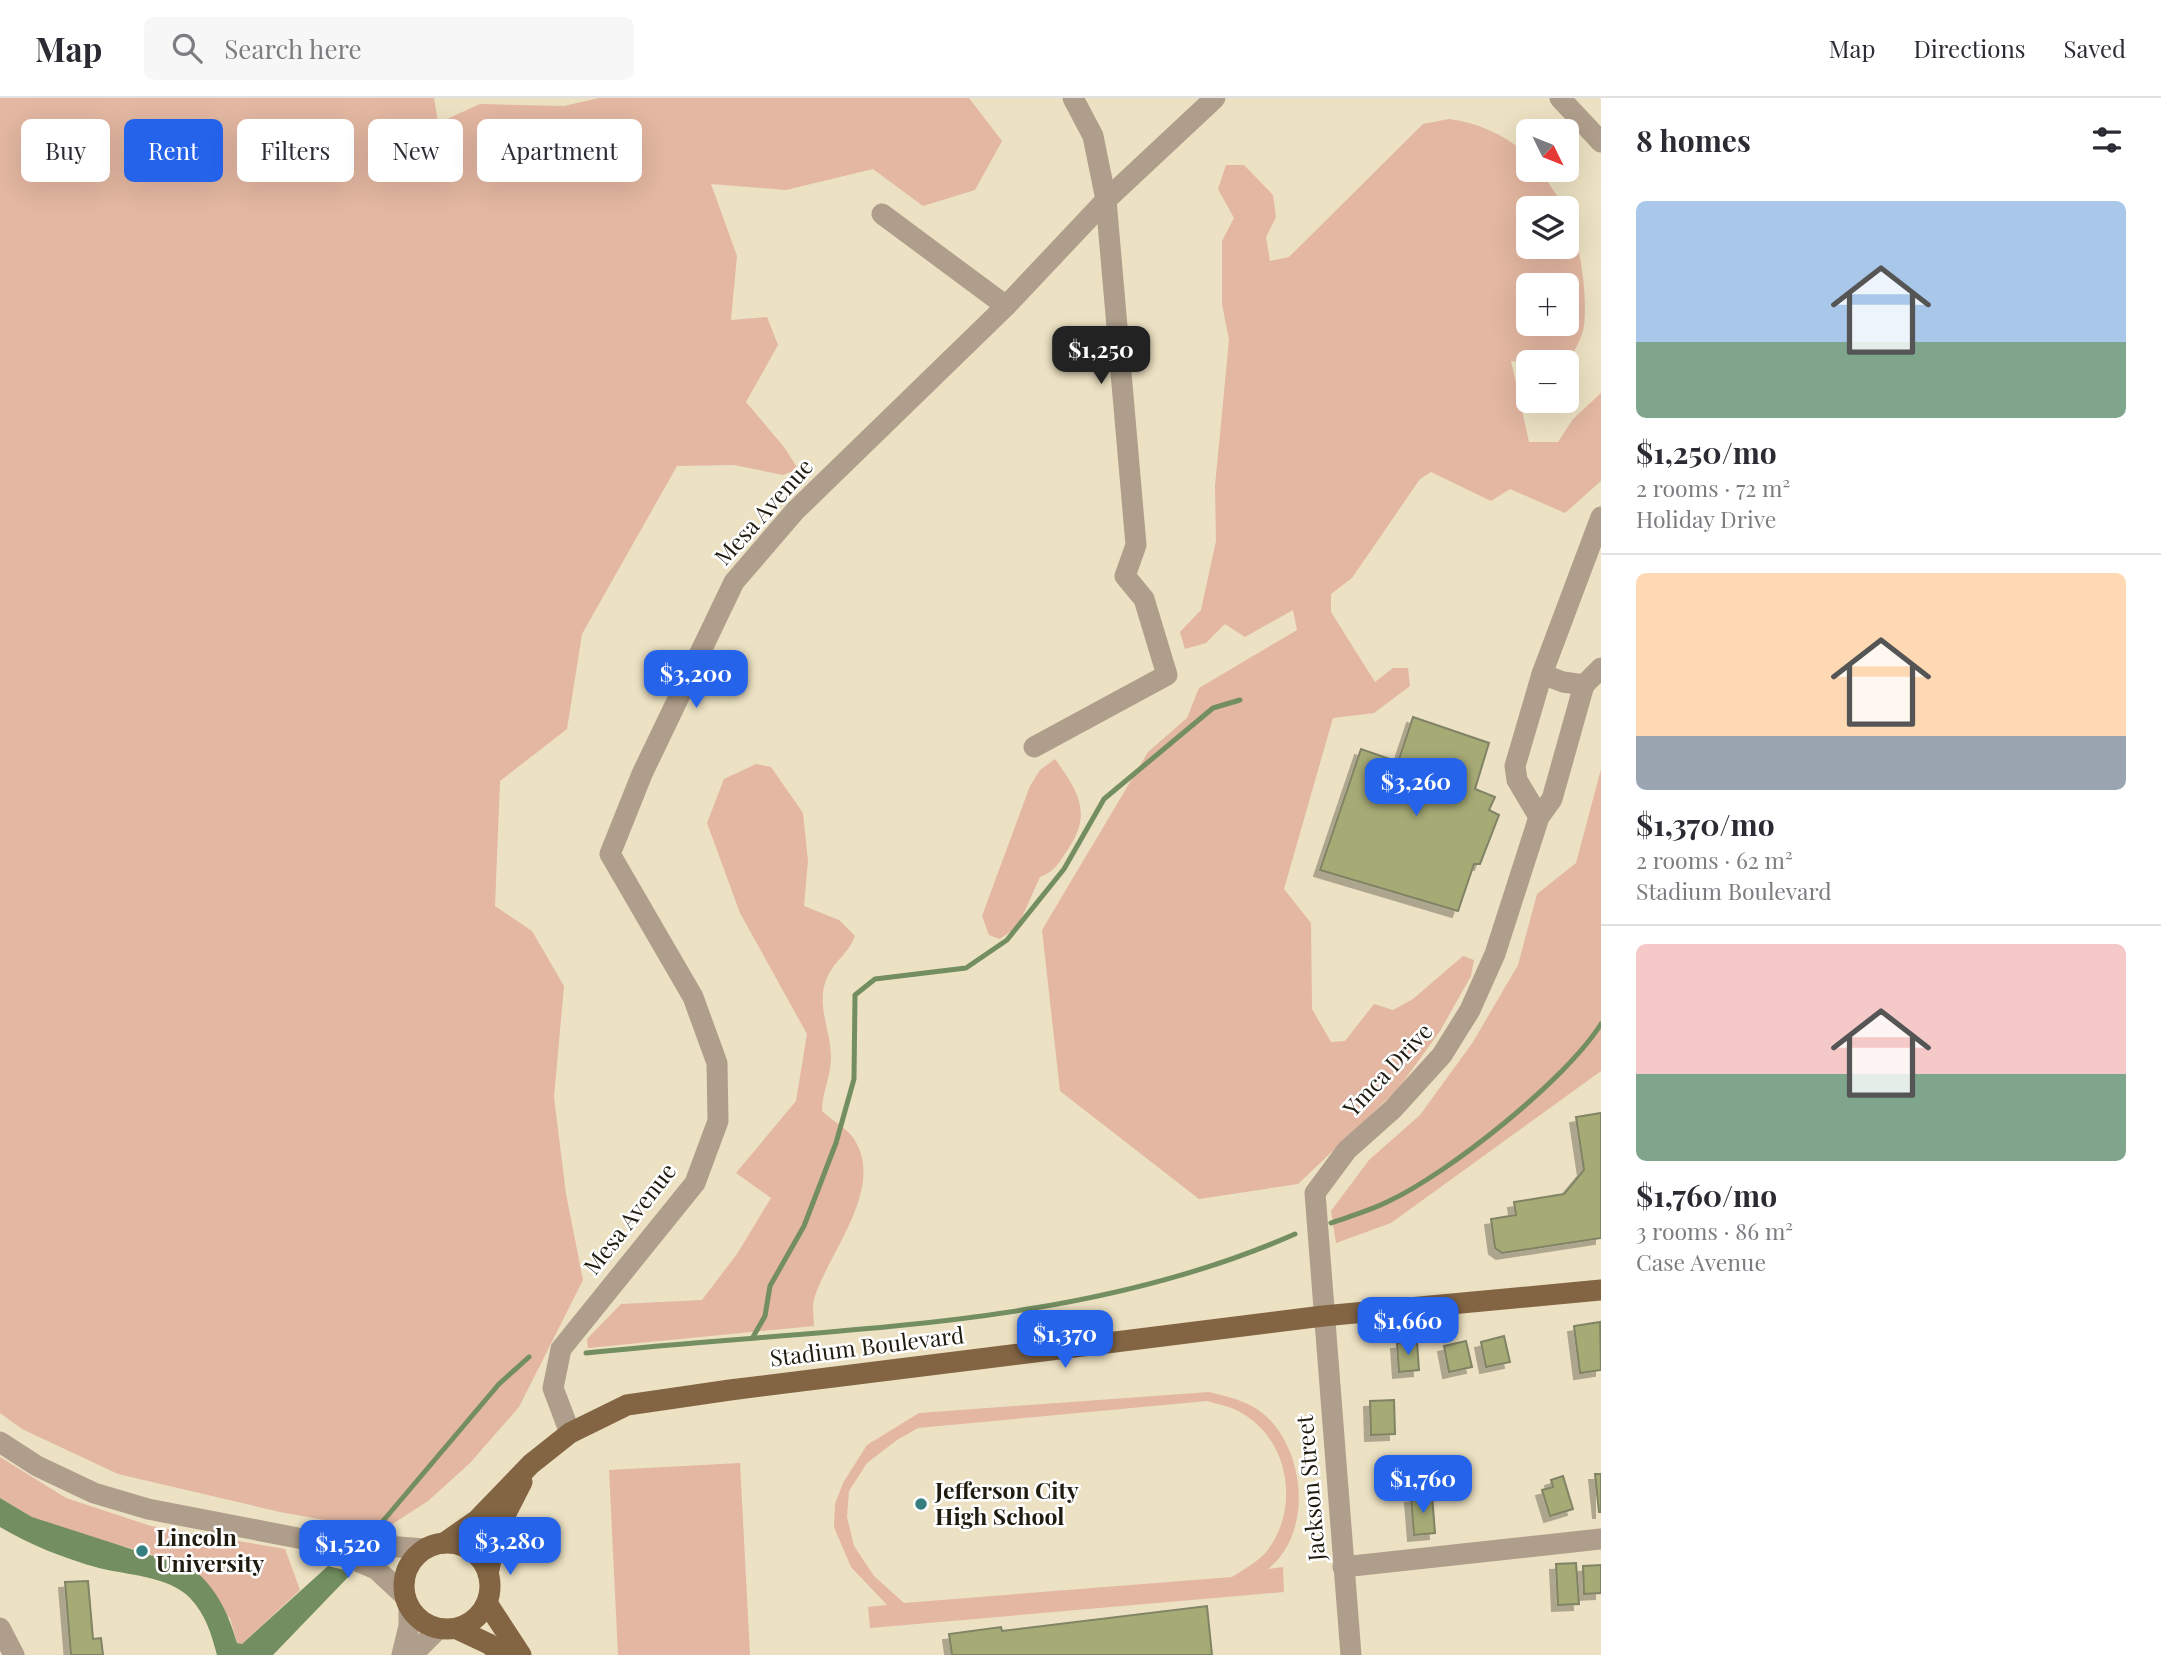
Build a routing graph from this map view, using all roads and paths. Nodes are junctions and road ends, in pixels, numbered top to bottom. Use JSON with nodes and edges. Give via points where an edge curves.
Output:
{"nodes":[{"id":1,"x":1073,"y":98,"type":"edge"},
{"id":2,"x":1215,"y":98,"type":"edge"},
{"id":3,"x":1560,"y":98,"type":"edge"},
{"id":4,"x":1601,"y":142,"type":"edge"},
{"id":5,"x":1105,"y":200,"type":"junction"},
{"id":6,"x":882,"y":214,"type":"dead end"},
{"id":7,"x":1006,"y":306,"type":"junction"},
{"id":8,"x":1601,"y":517,"type":"edge"},
{"id":9,"x":1601,"y":668,"type":"edge"},
{"id":10,"x":1542,"y":674,"type":"junction"},
{"id":11,"x":1584,"y":685,"type":"junction"},
{"id":12,"x":1034,"y":747,"type":"dead end"},
{"id":13,"x":1539,"y":817,"type":"junction"},
{"id":14,"x":1601,"y":1290,"type":"edge"},
{"id":15,"x":1323,"y":1316,"type":"junction"},
{"id":16,"x":570,"y":1433,"type":"junction"},
{"id":17,"x":0,"y":1442,"type":"edge"},
{"id":18,"x":531,"y":1464,"type":"junction"},
{"id":19,"x":1601,"y":1539,"type":"edge"},
{"id":20,"x":308,"y":1540,"type":"junction"},
{"id":21,"x":434,"y":1546,"type":"junction"},
{"id":22,"x":1343,"y":1567,"type":"junction"},
{"id":23,"x":488,"y":1574,"type":"junction"},
{"id":24,"x":406,"y":1602,"type":"junction"},
{"id":25,"x":487,"y":1603,"type":"junction"},
{"id":26,"x":0,"y":1628,"type":"edge"},
{"id":27,"x":447,"y":1629,"type":"junction"},
{"id":28,"x":14,"y":1655,"type":"edge"},
{"id":29,"x":402,"y":1655,"type":"edge"},
{"id":30,"x":412,"y":1655,"type":"edge"},
{"id":31,"x":503,"y":1655,"type":"edge"},
{"id":32,"x":521,"y":1655,"type":"edge"},
{"id":33,"x":1351,"y":1655,"type":"edge"}],
"edges":[{"from":1,"to":5,"type":"street","via":[[1093,136]]},
{"from":2,"to":5,"type":"street","name":"Mesa Avenue"},
{"from":3,"to":4,"type":"street"},
{"from":5,"to":7,"type":"street","name":"Mesa Avenue"},
{"from":5,"to":12,"type":"street","via":[[1136,545],[1125,576],[1144,599],[1167,675]]},
{"from":6,"to":7,"type":"street"},
{"from":7,"to":16,"type":"street","name":"Mesa Avenue","via":[[795,511],[734,582],[642,774],[610,854],[693,997],[716,1063],[718,1121],[695,1183],[561,1349],[554,1388]]},
{"from":8,"to":10,"type":"street"},
{"from":9,"to":11,"type":"street"},
{"from":10,"to":11,"type":"street"},
{"from":10,"to":13,"type":"street","via":[[1515,765],[1517,780]]},
{"from":11,"to":13,"type":"street","name":"Ymca Drive","via":[[1552,799]]},
{"from":13,"to":15,"type":"street","name":"Ymca Drive","via":[[1495,954],[1470,1010],[1442,1055],[1393,1109],[1347,1150],[1315,1194]]},
{"from":14,"to":15,"type":"main road","name":"Stadium Boulevard"},
{"from":15,"to":16,"type":"main road","name":"Stadium Boulevard","via":[[657,1399],[599,1416]]},
{"from":15,"to":22,"type":"street","name":"Jackson Street"},
{"from":16,"to":18,"type":"main road","name":"Stadium Boulevard"},
{"from":17,"to":20,"type":"street","via":[[94,1493],[148,1510]]},
{"from":18,"to":21,"type":"main road","name":"Stadium Boulevard","via":[[477,1520]]},
{"from":18,"to":23,"type":"main road","name":"Stadium Boulevard","via":[[497,1531]]},
{"from":19,"to":22,"type":"street"},
{"from":20,"to":21,"type":"street"},
{"from":20,"to":24,"type":"street","via":[[376,1569]]},
{"from":21,"to":23,"type":"main road","via":[[459,1544],[482,1561]]},
{"from":21,"to":24,"type":"main road","via":[[408,1566]]},
{"from":22,"to":33,"type":"street","name":"Jackson Street"},
{"from":23,"to":25,"type":"main road"},
{"from":24,"to":27,"type":"main road","via":[[419,1620]]},
{"from":24,"to":29,"type":"street","via":[[409,1626]]},
{"from":25,"to":27,"type":"main road","via":[[479,1615]]},
{"from":25,"to":32,"type":"main road"},
{"from":26,"to":28,"type":"street"},
{"from":27,"to":30,"type":"street"},
{"from":27,"to":31,"type":"main road","via":[[489,1644]]}]}
